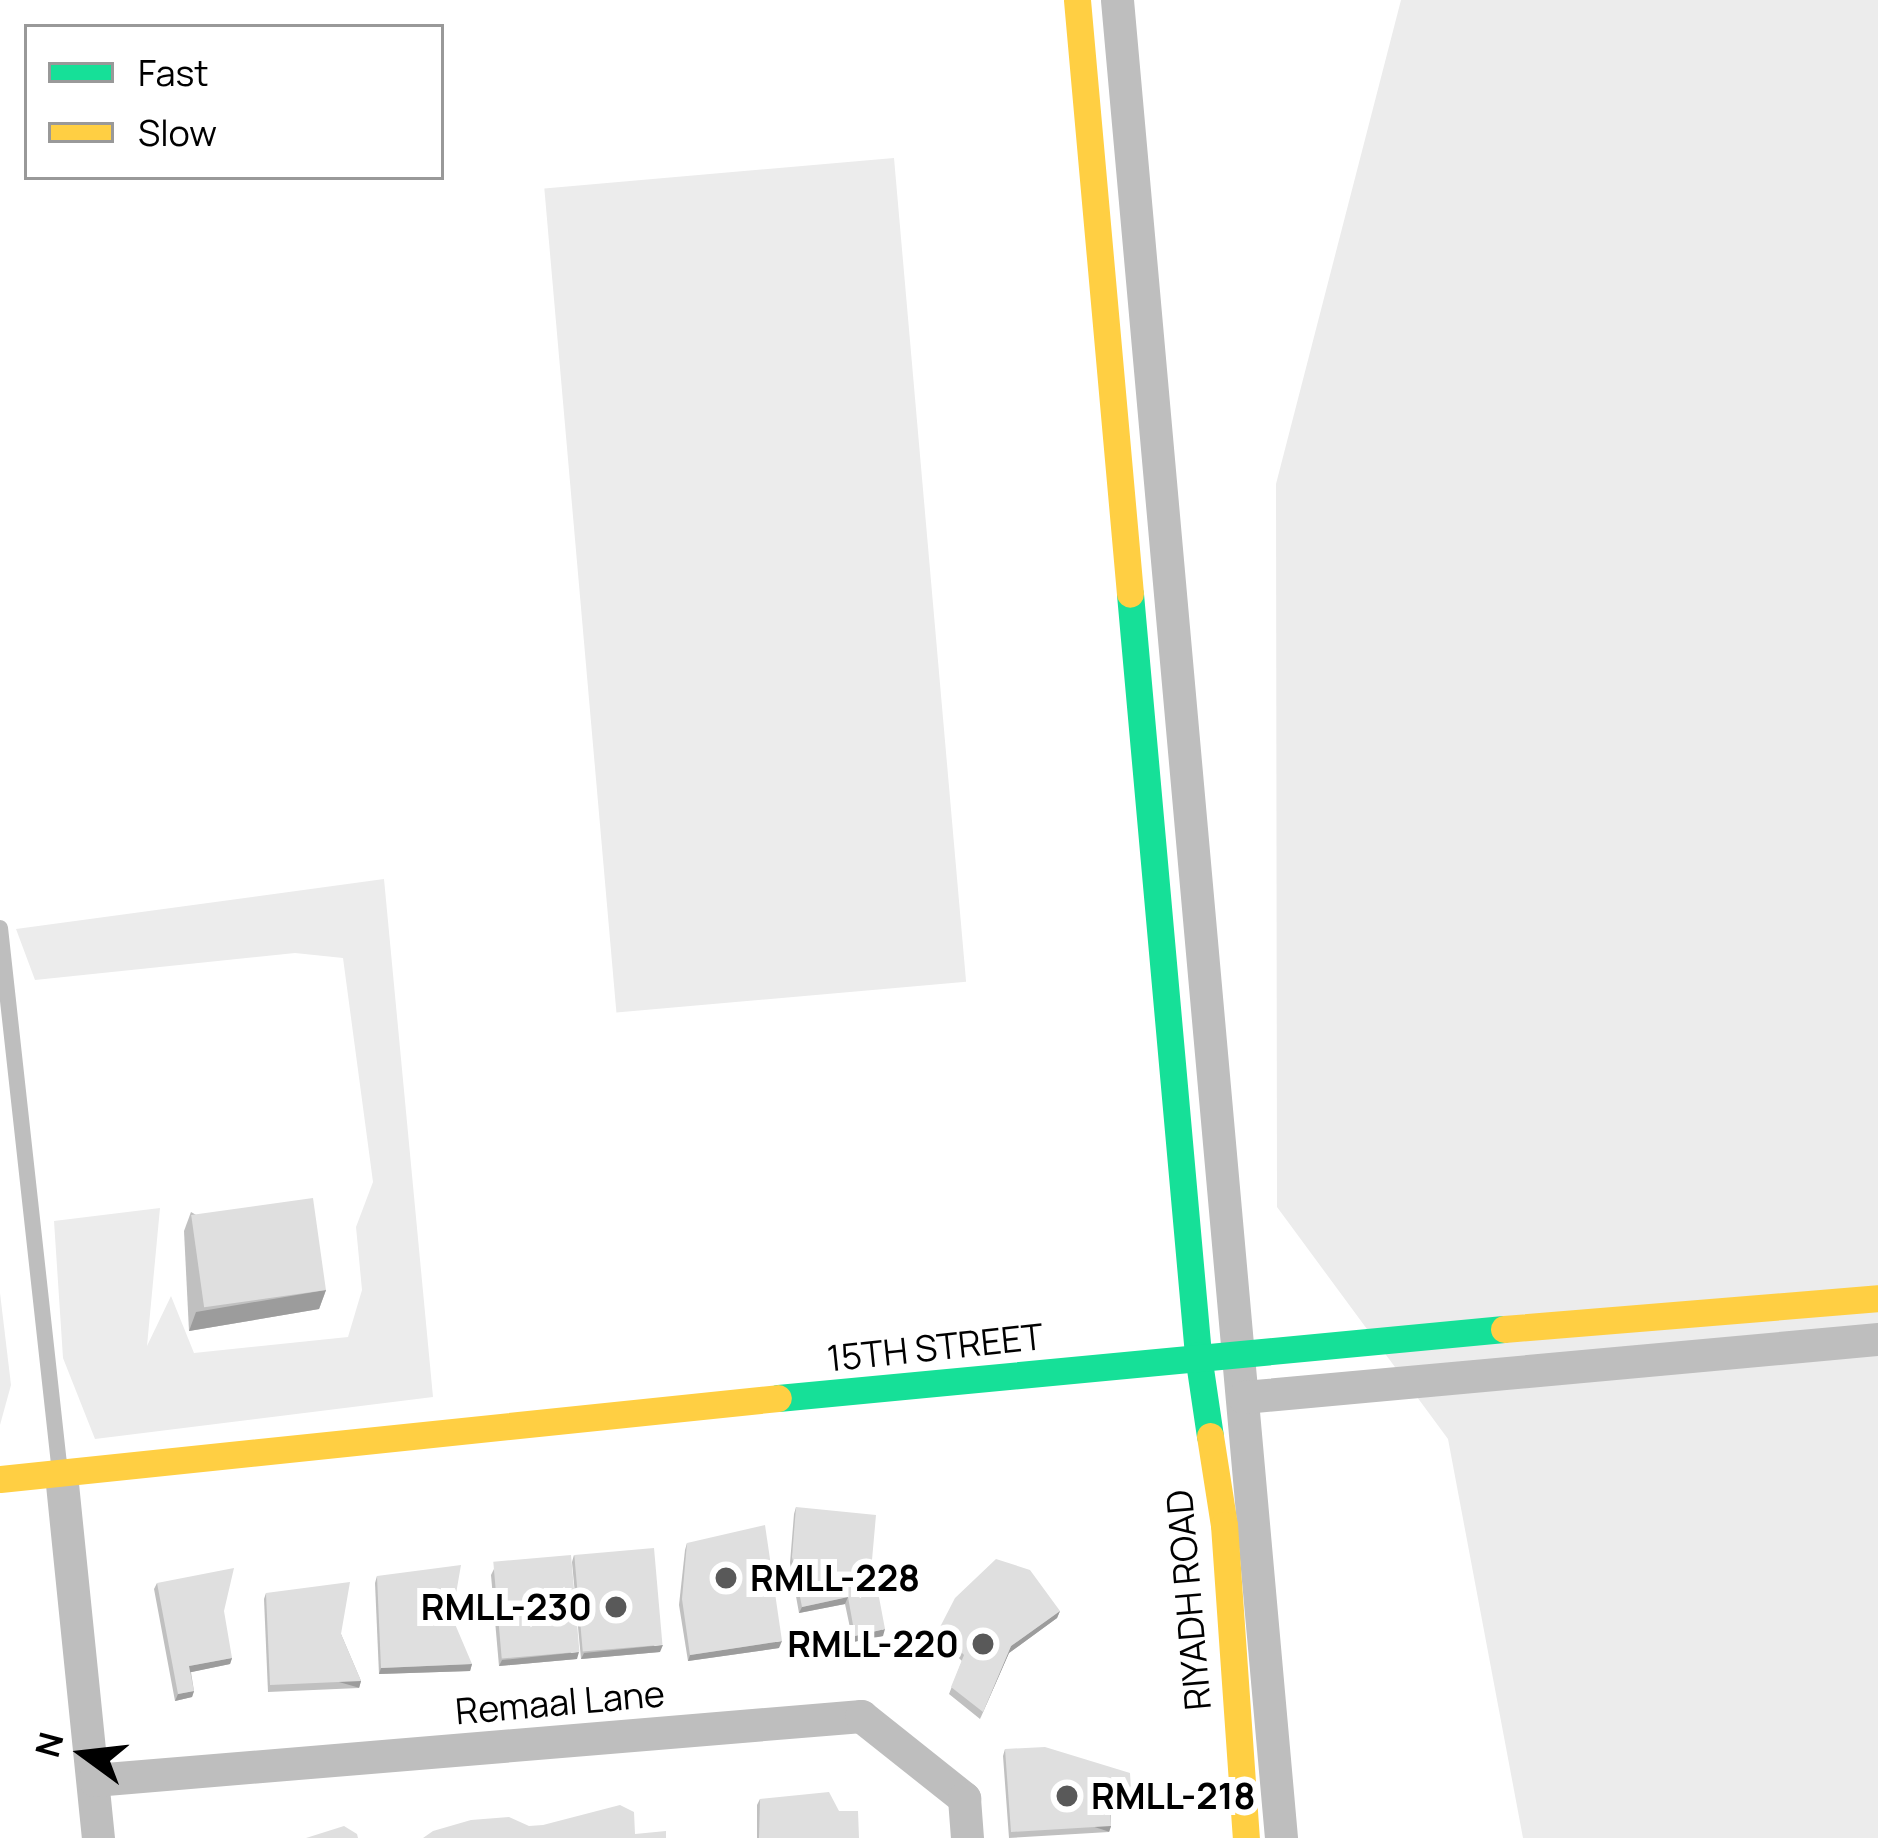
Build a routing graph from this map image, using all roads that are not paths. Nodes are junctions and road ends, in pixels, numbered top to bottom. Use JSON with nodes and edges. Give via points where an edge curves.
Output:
{"nodes":[{"id":1,"x":1077,"y":0,"type":"edge"},
{"id":2,"x":1117,"y":0,"type":"edge"},
{"id":3,"x":0,"y":928,"type":"edge"},
{"id":4,"x":1878,"y":1298,"type":"edge"},
{"id":5,"x":1878,"y":1339,"type":"edge"},
{"id":6,"x":1198,"y":1355,"type":"junction"},
{"id":7,"x":1236,"y":1356,"type":"junction"},
{"id":8,"x":1244,"y":1397,"type":"junction"},
{"id":9,"x":61,"y":1474,"type":"junction"},
{"id":10,"x":0,"y":1479,"type":"edge"},
{"id":11,"x":94,"y":1780,"type":"junction"},
{"id":12,"x":98,"y":1838,"type":"edge"},
{"id":13,"x":968,"y":1838,"type":"edge"},
{"id":14,"x":1246,"y":1838,"type":"edge"},
{"id":15,"x":1281,"y":1838,"type":"edge"}],
"edges":[{"from":1,"to":6,"type":"street","name":"RIYADH ROAD"},
{"from":2,"to":7,"type":"street","name":"RIYADH ROAD"},
{"from":3,"to":9,"type":"lane"},
{"from":4,"to":7,"type":"street","name":"15TH STREET"},
{"from":5,"to":8,"type":"street"},
{"from":6,"to":7,"type":"street","name":"15TH STREET"},
{"from":6,"to":9,"type":"street","name":"15TH STREET"},
{"from":6,"to":14,"type":"street","name":"RIYADH ROAD","via":[[1225,1525]]},
{"from":7,"to":8,"type":"street","name":"RIYADH ROAD"},
{"from":8,"to":15,"type":"street","name":"RIYADH ROAD"},
{"from":9,"to":10,"type":"street","name":"15TH STREET"},
{"from":9,"to":11,"type":"street"},
{"from":11,"to":12,"type":"street"},
{"from":11,"to":13,"type":"street","name":"Remaal Lane","via":[[861,1716],[964,1798]]}]}
